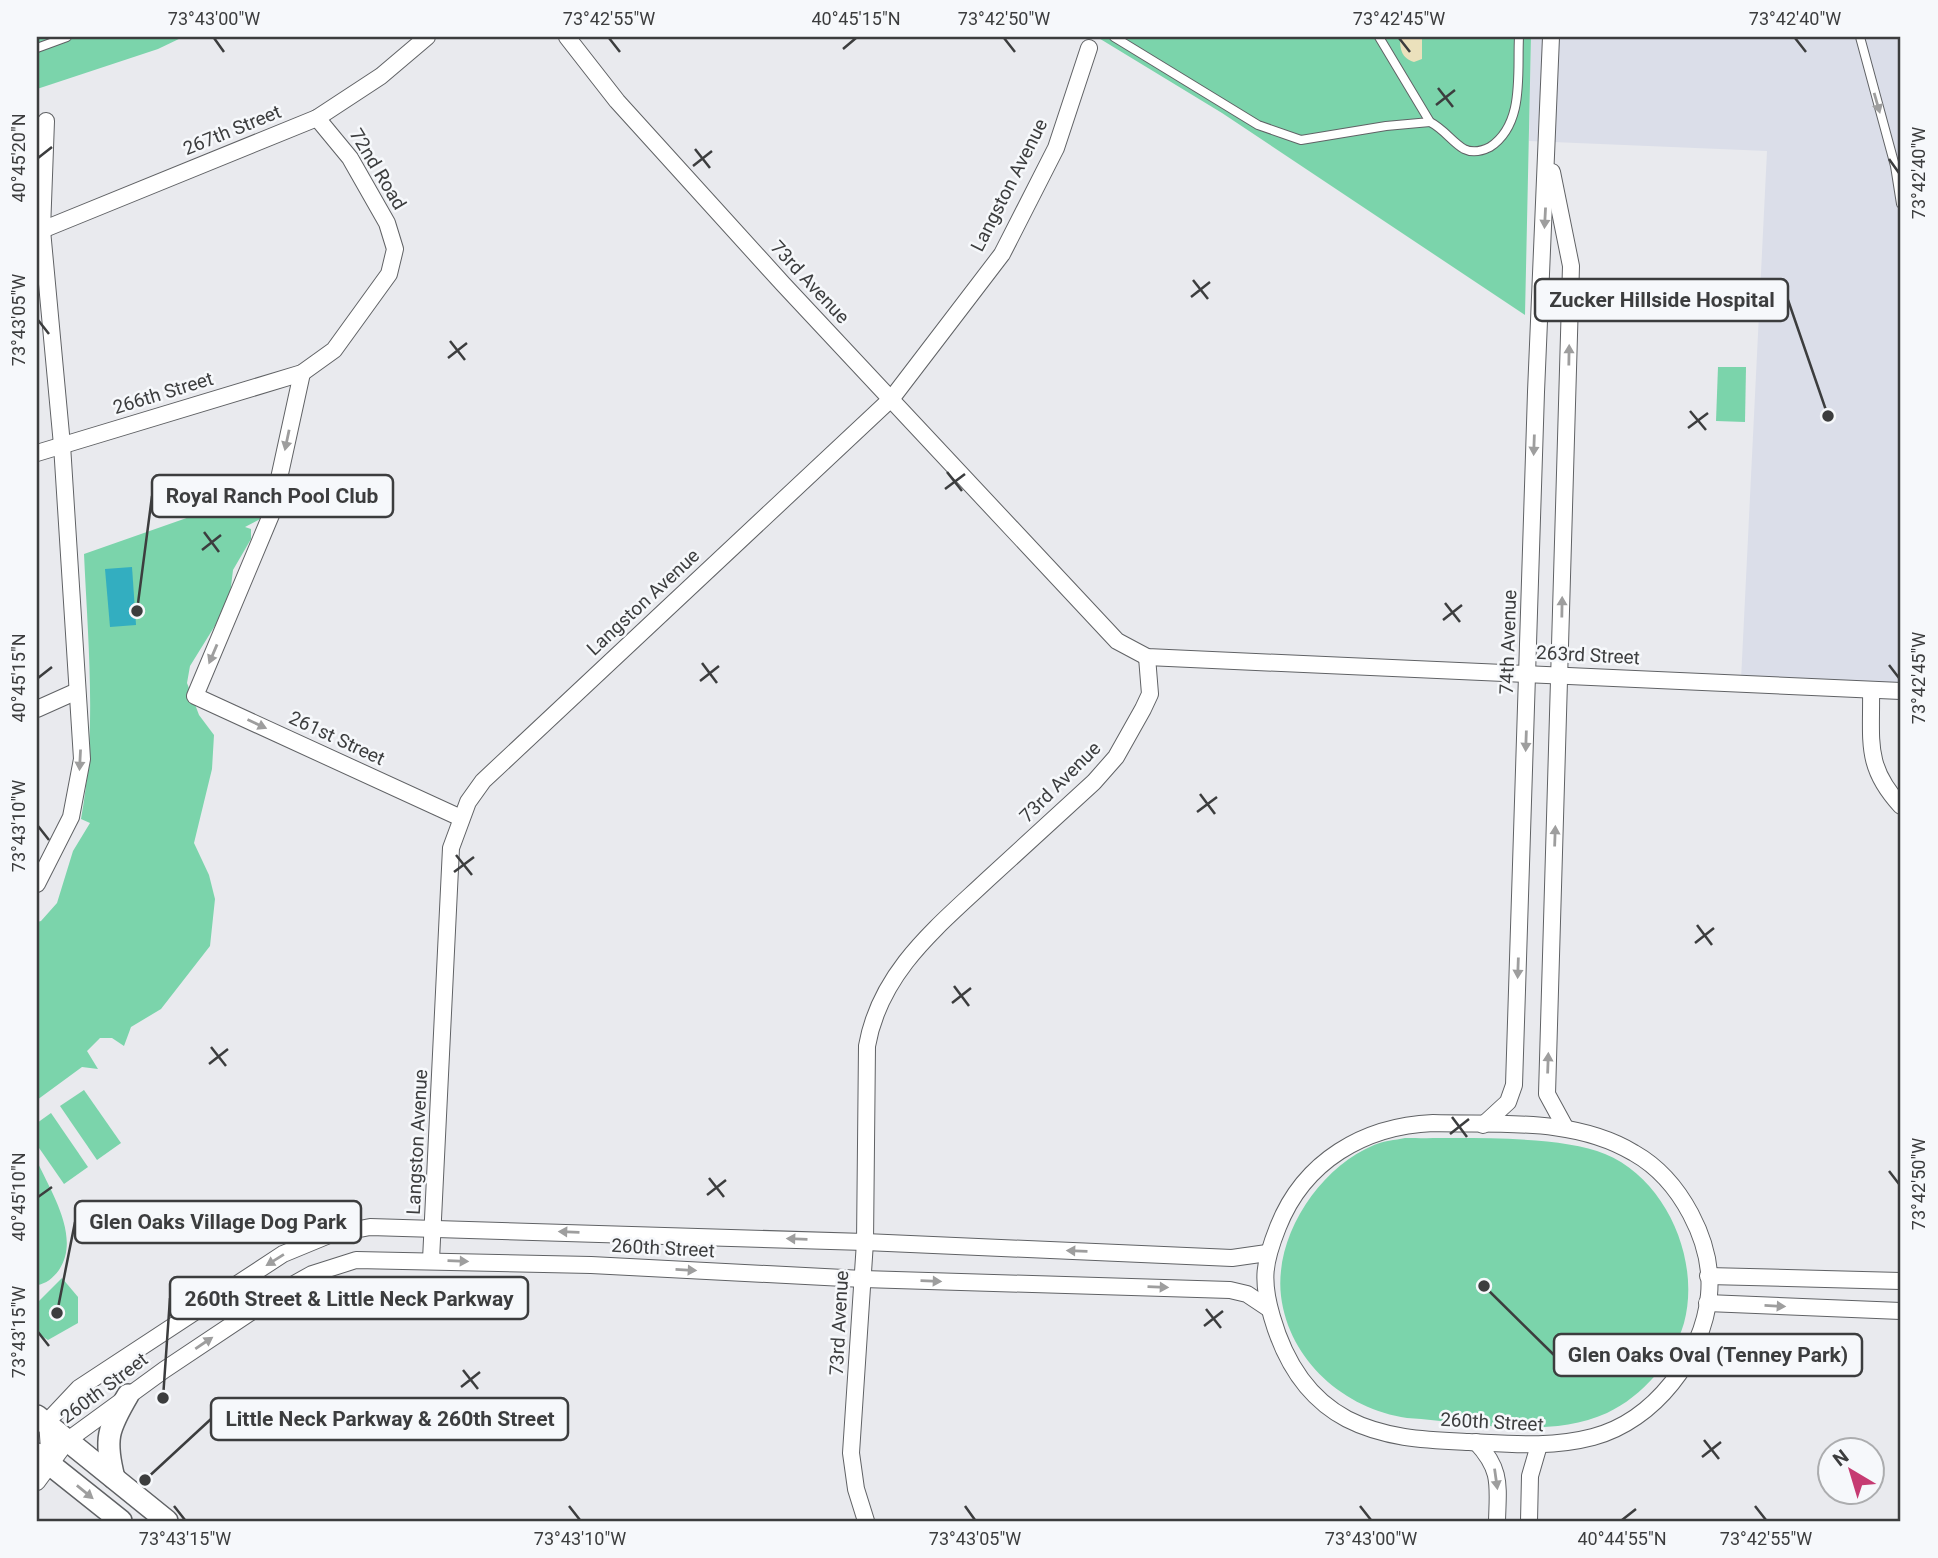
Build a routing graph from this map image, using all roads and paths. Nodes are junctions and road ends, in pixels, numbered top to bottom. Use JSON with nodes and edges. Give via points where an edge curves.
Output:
{"nodes":[{"id":1,"x":68,"y":37,"type":"edge"},
{"id":2,"x":427,"y":37,"type":"edge"},
{"id":3,"x":567,"y":37,"type":"edge"},
{"id":4,"x":1114,"y":37,"type":"edge"},
{"id":5,"x":1379,"y":37,"type":"edge"},
{"id":6,"x":1518,"y":37,"type":"edge"},
{"id":7,"x":1551,"y":37,"type":"edge"},
{"id":8,"x":1860,"y":37,"type":"edge"},
{"id":9,"x":37,"y":48,"type":"edge"},
{"id":10,"x":1089,"y":48,"type":"dead end"},
{"id":11,"x":317,"y":118,"type":"junction"},
{"id":12,"x":46,"y":121,"type":"dead end"},
{"id":13,"x":1430,"y":122,"type":"junction"},
{"id":14,"x":1548,"y":149,"type":"junction"},
{"id":15,"x":1901,"y":204,"type":"edge"},
{"id":16,"x":39,"y":231,"type":"edge"},
{"id":17,"x":302,"y":373,"type":"junction"},
{"id":18,"x":892,"y":398,"type":"junction"},
{"id":19,"x":62,"y":445,"type":"junction"},
{"id":20,"x":37,"y":453,"type":"edge"},
{"id":21,"x":1147,"y":657,"type":"junction"},
{"id":22,"x":1528,"y":673,"type":"junction"},
{"id":23,"x":1560,"y":675,"type":"junction"},
{"id":24,"x":1871,"y":690,"type":"junction"},
{"id":25,"x":1901,"y":691,"type":"edge"},
{"id":26,"x":75,"y":692,"type":"junction"},
{"id":27,"x":37,"y":709,"type":"edge"},
{"id":28,"x":1901,"y":806,"type":"edge"},
{"id":29,"x":461,"y":818,"type":"junction"},
{"id":30,"x":37,"y":884,"type":"edge"},
{"id":31,"x":1483,"y":1125,"type":"junction"},
{"id":32,"x":1564,"y":1127,"type":"junction"},
{"id":33,"x":434,"y":1227,"type":"junction"},
{"id":34,"x":865,"y":1242,"type":"junction"},
{"id":35,"x":1267,"y":1253,"type":"junction"},
{"id":36,"x":431,"y":1260,"type":"junction"},
{"id":37,"x":1707,"y":1276,"type":"junction"},
{"id":38,"x":863,"y":1279,"type":"junction"},
{"id":39,"x":1901,"y":1280,"type":"edge"},
{"id":40,"x":1707,"y":1303,"type":"junction"},
{"id":41,"x":1268,"y":1308,"type":"junction"},
{"id":42,"x":1901,"y":1311,"type":"edge"},
{"id":43,"x":128,"y":1395,"type":"junction"},
{"id":44,"x":42,"y":1419,"type":"edge"},
{"id":45,"x":68,"y":1440,"type":"junction"},
{"id":46,"x":1476,"y":1442,"type":"junction"},
{"id":47,"x":1539,"y":1445,"type":"junction"},
{"id":48,"x":43,"y":1459,"type":"edge"},
{"id":49,"x":114,"y":1478,"type":"junction"},
{"id":50,"x":37,"y":1482,"type":"edge"},
{"id":51,"x":121,"y":1521,"type":"edge"},
{"id":52,"x":167,"y":1521,"type":"edge"},
{"id":53,"x":866,"y":1521,"type":"edge"},
{"id":54,"x":1497,"y":1521,"type":"edge"},
{"id":55,"x":1529,"y":1521,"type":"edge"}],
"edges":[{"from":1,"to":9,"type":"lane"},
{"from":2,"to":11,"type":"street","name":"267th Street","via":[[382,76]]},
{"from":3,"to":18,"type":"street","name":"73rd Avenue","via":[[617,101]]},
{"from":4,"to":13,"type":"lane","via":[[1258,125],[1301,140]]},
{"from":5,"to":13,"type":"lane"},
{"from":6,"to":13,"type":"lane","via":[[1515,116],[1492,146],[1480,152],[1465,149]]},
{"from":7,"to":14,"type":"street","name":"74th Avenue"},
{"from":8,"to":15,"type":"lane","one_way":true},
{"from":10,"to":18,"type":"street","name":"Langston Avenue","via":[[1056,148],[1002,254]]},
{"from":11,"to":16,"type":"street","name":"267th Street"},
{"from":11,"to":17,"type":"street","name":"72nd Road","via":[[350,158],[387,223],[395,249],[389,274],[334,349]]},
{"from":12,"to":16,"type":"street"},
{"from":14,"to":22,"type":"street","name":"74th Avenue","one_way":true},
{"from":23,"to":14,"type":"street","name":"74th Avenue","one_way":true,"via":[[1571,266]]},
{"from":16,"to":19,"type":"street"},
{"from":17,"to":19,"type":"street","name":"266th Street"},
{"from":17,"to":29,"type":"street","name":"261st Street","one_way":true,"via":[[271,515],[195,696]]},
{"from":18,"to":21,"type":"street","name":"73rd Avenue","via":[[1117,641]]},
{"from":18,"to":29,"type":"street","name":"Langston Avenue","via":[[483,781]]},
{"from":19,"to":20,"type":"street","name":"266th Street"},
{"from":19,"to":26,"type":"street"},
{"from":21,"to":22,"type":"street","name":"263rd Street"},
{"from":21,"to":34,"type":"street","name":"73rd Avenue","via":[[1150,694],[1116,757],[919,944],[883,997],[867,1046]]},
{"from":22,"to":23,"type":"street","name":"263rd Street"},
{"from":22,"to":31,"type":"street","name":"74th Avenue","one_way":true,"via":[[1514,1086],[1508,1102]]},
{"from":23,"to":24,"type":"street","name":"263rd Street"},
{"from":32,"to":23,"type":"street","name":"74th Avenue","one_way":true,"via":[[1547,1094]]},
{"from":24,"to":25,"type":"street","name":"263rd Street"},
{"from":24,"to":28,"type":"street","via":[[1872,757],[1884,788]]},
{"from":26,"to":27,"type":"street"},
{"from":26,"to":30,"type":"street","one_way":true,"via":[[82,760],[71,817]]},
{"from":29,"to":33,"type":"street","name":"Langston Avenue","via":[[451,848]]},
{"from":31,"to":32,"type":"street","name":"260th Street"},
{"from":31,"to":35,"type":"street","name":"260th Street","via":[[1411,1124],[1379,1131],[1337,1151],[1296,1192]]},
{"from":32,"to":37,"type":"street","name":"260th Street","via":[[1609,1139],[1637,1154],[1671,1185],[1693,1219]]},
{"from":34,"to":33,"type":"street","name":"260th Street","one_way":true},
{"from":33,"to":36,"type":"street","name":"Langston Avenue"},
{"from":33,"to":44,"type":"street","name":"260th Street","one_way":true,"via":[[370,1227],[329,1235],[283,1254],[79,1388]]},
{"from":35,"to":34,"type":"street","name":"260th Street","one_way":true,"via":[[1232,1258]]},
{"from":34,"to":38,"type":"street","name":"73rd Avenue"},
{"from":35,"to":41,"type":"street","name":"260th Street"},
{"from":36,"to":38,"type":"street","name":"260th Street","one_way":true},
{"from":43,"to":36,"type":"street","name":"260th Street","one_way":true,"via":[[312,1275],[356,1260]]},
{"from":37,"to":39,"type":"street"},
{"from":37,"to":40,"type":"street","name":"260th Street"},
{"from":38,"to":41,"type":"street","name":"260th Street","one_way":true,"via":[[1230,1290],[1247,1294]]},
{"from":38,"to":53,"type":"street","name":"73rd Avenue","via":[[851,1453]]},
{"from":40,"to":42,"type":"street","one_way":true},
{"from":40,"to":47,"type":"street","name":"260th Street","via":[[1695,1346],[1676,1378],[1638,1415],[1595,1437]]},
{"from":41,"to":46,"type":"street","name":"260th Street","via":[[1286,1357],[1301,1380],[1347,1419],[1396,1436]]},
{"from":43,"to":45,"type":"street","name":"260th Street"},
{"from":43,"to":49,"type":"main road","via":[[108,1429],[107,1450]]},
{"from":44,"to":45,"type":"main road"},
{"from":44,"to":48,"type":"street","name":"260th Street"},
{"from":45,"to":48,"type":"street","name":"260th Street"},
{"from":45,"to":49,"type":"main road"},
{"from":46,"to":47,"type":"street","name":"260th Street"},
{"from":46,"to":54,"type":"street","one_way":true,"via":[[1498,1475]]},
{"from":47,"to":55,"type":"street","via":[[1530,1476]]},
{"from":48,"to":50,"type":"street"},
{"from":48,"to":51,"type":"main road","one_way":true},
{"from":49,"to":52,"type":"main road"}]}
